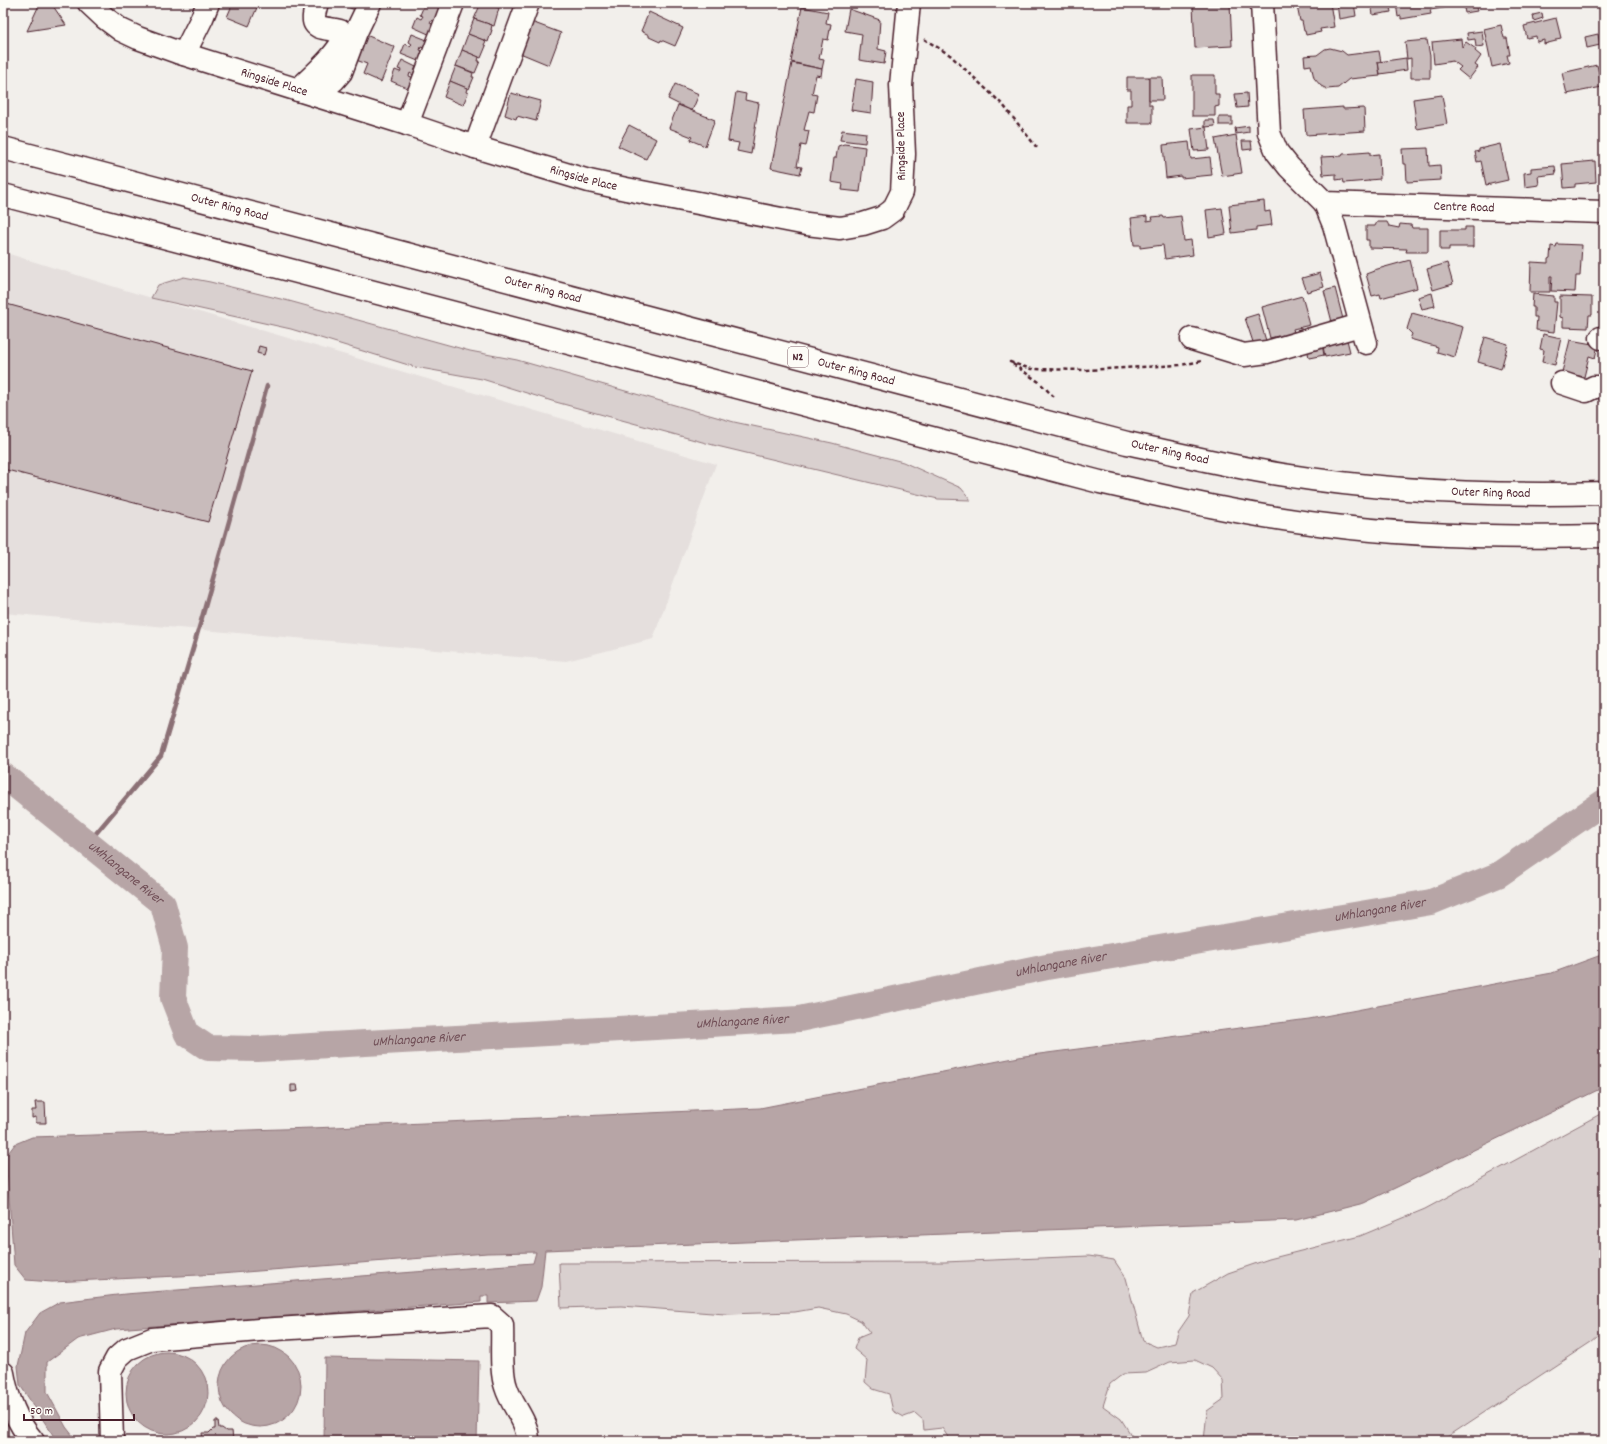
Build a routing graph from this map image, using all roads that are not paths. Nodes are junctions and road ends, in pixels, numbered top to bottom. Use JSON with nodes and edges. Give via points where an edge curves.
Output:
{"nodes":[{"id":1,"x":89,"y":3,"type":"edge"},
{"id":2,"x":208,"y":3,"type":"edge"},
{"id":3,"x":317,"y":3,"type":"edge"},
{"id":4,"x":370,"y":3,"type":"edge"},
{"id":5,"x":453,"y":3,"type":"edge"},
{"id":6,"x":528,"y":3,"type":"edge"},
{"id":7,"x":909,"y":3,"type":"edge"},
{"id":8,"x":1262,"y":3,"type":"edge"},
{"id":9,"x":184,"y":54,"type":"junction"},
{"id":10,"x":307,"y":92,"type":"junction"},
{"id":11,"x":407,"y":124,"type":"junction"},
{"id":12,"x":475,"y":147,"type":"junction"},
{"id":13,"x":3,"y":148,"type":"edge"},
{"id":14,"x":3,"y":195,"type":"edge"},
{"id":15,"x":1325,"y":203,"type":"junction"},
{"id":16,"x":1604,"y":212,"type":"edge"},
{"id":17,"x":1192,"y":339,"type":"dead end"},
{"id":18,"x":1562,"y":383,"type":"dead end"},
{"id":19,"x":1604,"y":387,"type":"edge"},
{"id":20,"x":1604,"y":493,"type":"edge"},
{"id":21,"x":1604,"y":536,"type":"edge"},
{"id":22,"x":3,"y":1373,"type":"edge"},
{"id":23,"x":33,"y":1441,"type":"edge"},
{"id":24,"x":112,"y":1441,"type":"edge"},
{"id":25,"x":528,"y":1441,"type":"edge"}],
"edges":[{"from":1,"to":9,"type":"main road","name":"Ringside Place","via":[[121,30]]},
{"from":2,"to":9,"type":"main road"},
{"from":3,"to":10,"type":"main road","via":[[314,24],[340,31],[343,36]]},
{"from":4,"to":10,"type":"main road","via":[[341,72],[334,80]]},
{"from":5,"to":11,"type":"main road"},
{"from":6,"to":12,"type":"main road"},
{"from":7,"to":12,"type":"main road","name":"Ringside Place","via":[[900,85],[904,154],[902,192],[893,210],[882,218],[840,228],[807,224],[589,181]]},
{"from":8,"to":15,"type":"main road","via":[[1269,133],[1277,152]]},
{"from":9,"to":10,"type":"main road","name":"Ringside Place"},
{"from":10,"to":11,"type":"main road","name":"Ringside Place"},
{"from":11,"to":12,"type":"main road","name":"Ringside Place"},
{"from":13,"to":20,"type":"main road","name":"Outer Ring Road","number":"N2","via":[[1134,444],[1283,475],[1337,482],[1488,494]]},
{"from":14,"to":21,"type":"main road","via":[[1100,482],[1184,501],[1326,525],[1400,532],[1549,537]]},
{"from":15,"to":16,"type":"main road","name":"Centre Road"},
{"from":15,"to":17,"type":"main road","via":[[1336,233],[1363,334],[1244,354]]},
{"from":18,"to":19,"type":"main road","via":[[1586,391],[1594,387]]},
{"from":22,"to":23,"type":"main road","via":[[5,1388],[16,1415]]},
{"from":24,"to":25,"type":"main road","via":[[110,1371],[117,1358],[127,1349],[152,1339],[492,1316],[502,1325],[505,1386],[526,1425]]}]}
